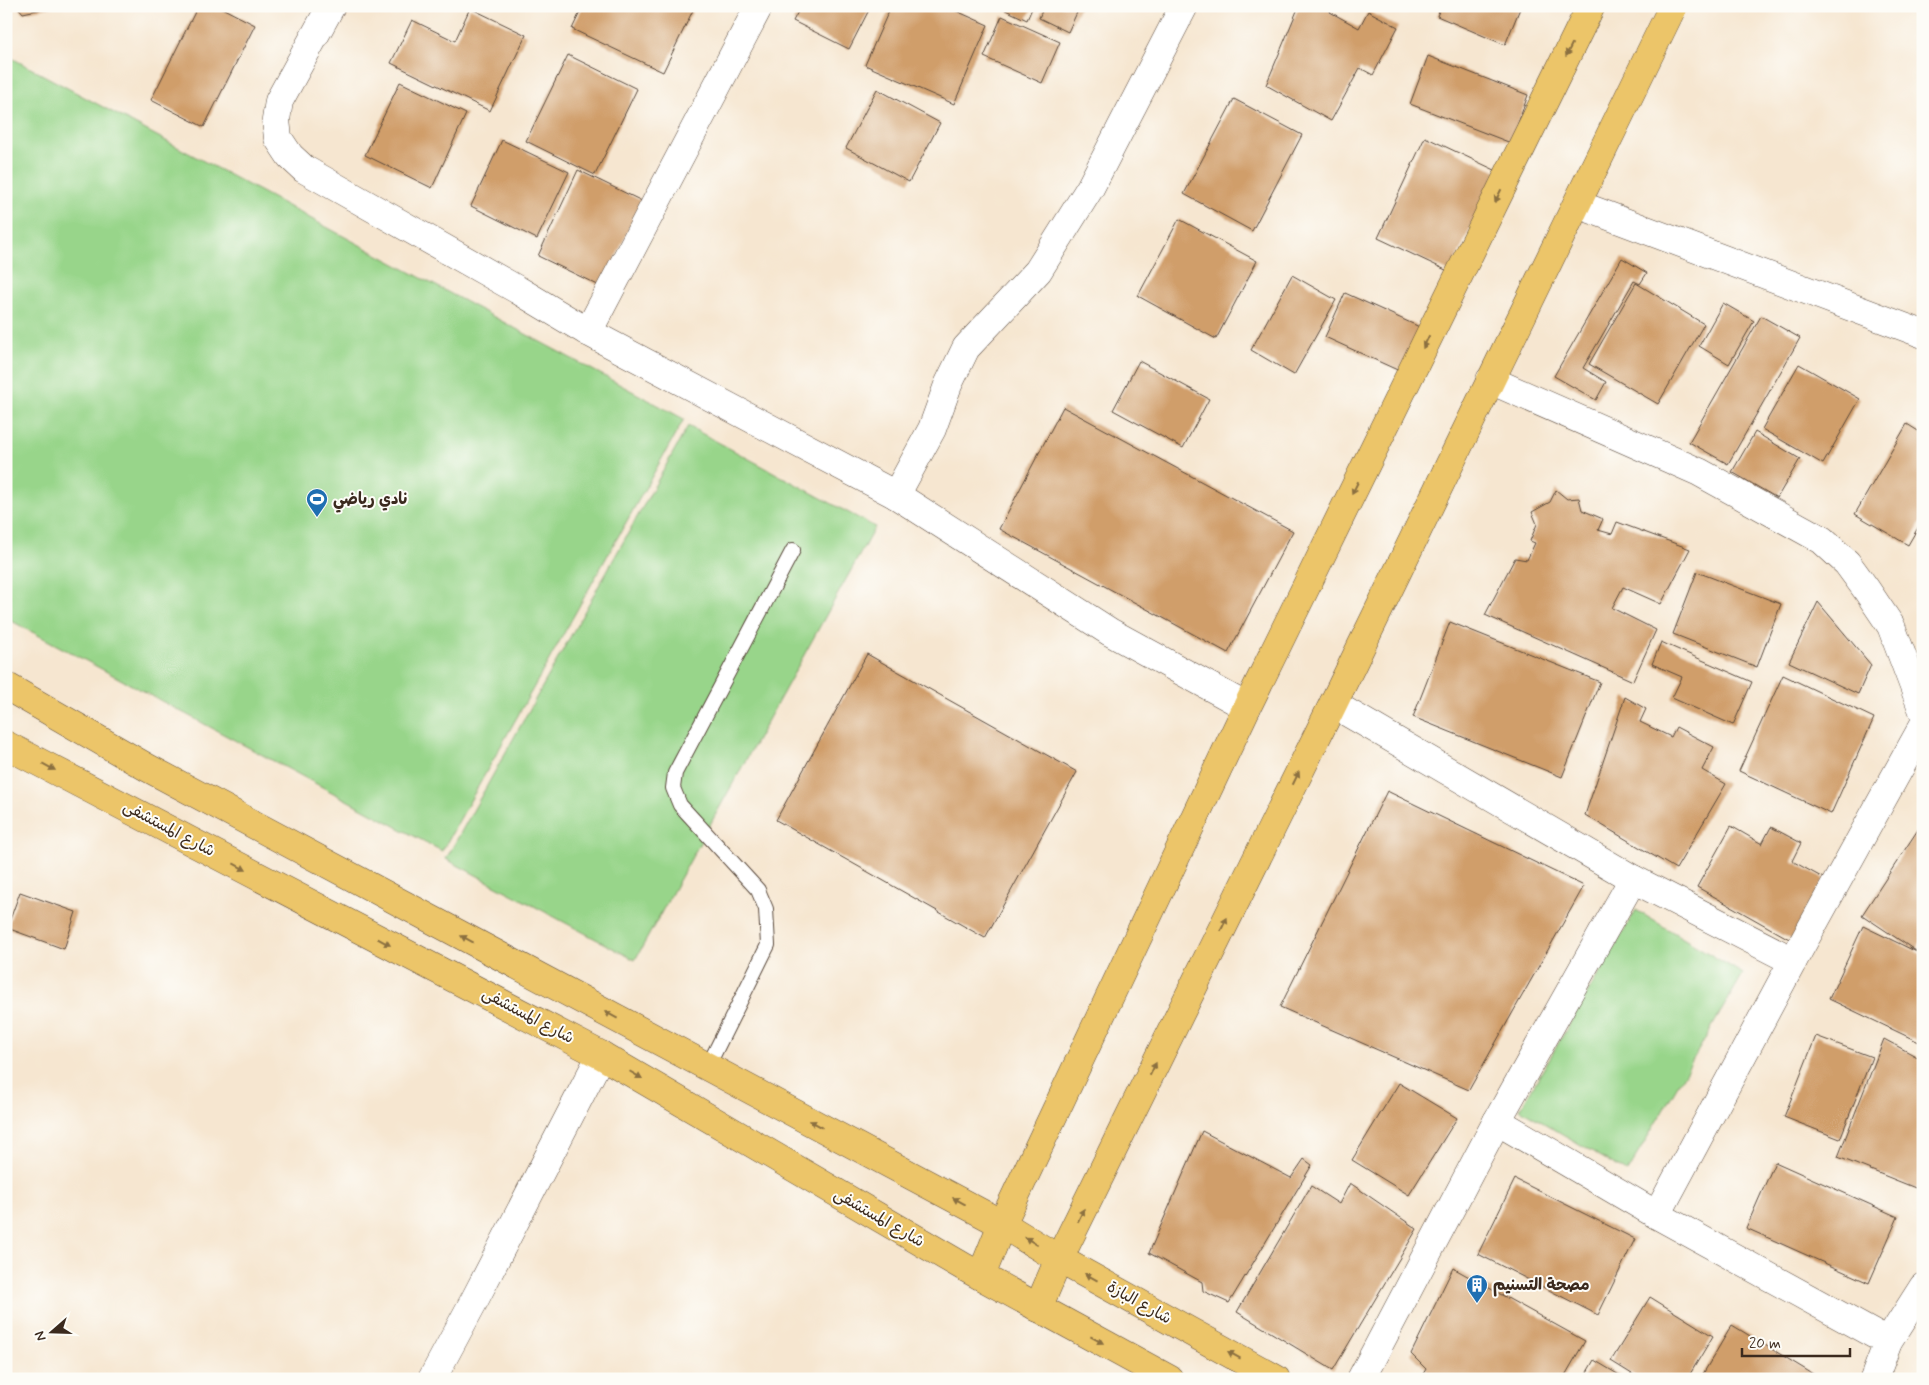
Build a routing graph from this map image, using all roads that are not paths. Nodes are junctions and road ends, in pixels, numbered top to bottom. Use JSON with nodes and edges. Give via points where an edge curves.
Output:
{"nodes":[{"id":1,"x":331,"y":6,"type":"edge"},
{"id":2,"x":759,"y":6,"type":"edge"},
{"id":3,"x":1184,"y":6,"type":"edge"},
{"id":4,"x":1591,"y":6,"type":"edge"},
{"id":5,"x":1673,"y":6,"type":"edge"},
{"id":6,"x":1577,"y":204,"type":"junction"},
{"id":7,"x":588,"y":332,"type":"junction"},
{"id":8,"x":1923,"y":334,"type":"edge"},
{"id":9,"x":1490,"y":380,"type":"junction"},
{"id":10,"x":896,"y":495,"type":"junction"},
{"id":11,"x":793,"y":550,"type":"dead end"},
{"id":12,"x":6,"y":686,"type":"edge"},
{"id":13,"x":1333,"y":704,"type":"junction"},
{"id":14,"x":1247,"y":707,"type":"junction"},
{"id":15,"x":1923,"y":711,"type":"edge"},
{"id":16,"x":1923,"y":726,"type":"edge"},
{"id":17,"x":6,"y":745,"type":"edge"},
{"id":18,"x":1633,"y":879,"type":"junction"},
{"id":19,"x":1793,"y":961,"type":"junction"},
{"id":20,"x":601,"y":1055,"type":"junction"},
{"id":21,"x":708,"y":1066,"type":"junction"},
{"id":22,"x":1497,"y":1121,"type":"junction"},
{"id":23,"x":1657,"y":1215,"type":"junction"},
{"id":24,"x":1002,"y":1224,"type":"junction"},
{"id":25,"x":1059,"y":1259,"type":"junction"},
{"id":26,"x":982,"y":1276,"type":"junction"},
{"id":27,"x":1923,"y":1286,"type":"edge"},
{"id":28,"x":1038,"y":1308,"type":"junction"},
{"id":29,"x":1888,"y":1342,"type":"junction"},
{"id":30,"x":432,"y":1379,"type":"edge"},
{"id":31,"x":1169,"y":1379,"type":"edge"},
{"id":32,"x":1276,"y":1379,"type":"edge"},
{"id":33,"x":1361,"y":1379,"type":"edge"},
{"id":34,"x":1874,"y":1379,"type":"edge"}],
"edges":[{"from":1,"to":7,"type":"street","via":[[279,101],[278,138],[290,156],[304,169]]},
{"from":2,"to":7,"type":"street"},
{"from":3,"to":10,"type":"street","via":[[1085,197],[1038,270],[966,348],[932,429]]},
{"from":4,"to":14,"type":"main road","one_way":true},
{"from":5,"to":6,"type":"main road"},
{"from":6,"to":8,"type":"street"},
{"from":6,"to":9,"type":"main road"},
{"from":7,"to":10,"type":"street"},
{"from":9,"to":13,"type":"main road"},
{"from":9,"to":15,"type":"street","via":[[1699,472],[1822,540],[1847,563],[1890,626]]},
{"from":10,"to":14,"type":"street","via":[[1110,632]]},
{"from":11,"to":21,"type":"lane","via":[[675,773],[673,788],[680,805],[758,890],[766,909],[768,945]]},
{"from":21,"to":12,"type":"main road","one_way":true,"via":[[157,772]]},
{"from":13,"to":18,"type":"street"},
{"from":25,"to":13,"type":"main road","one_way":true},
{"from":14,"to":24,"type":"main road"},
{"from":16,"to":19,"type":"street"},
{"from":17,"to":20,"type":"main road","name":"شارع المستشفى","one_way":true},
{"from":18,"to":19,"type":"street"},
{"from":18,"to":22,"type":"street"},
{"from":19,"to":23,"type":"street"},
{"from":20,"to":26,"type":"main road","name":"شارع المستشفى","one_way":true},
{"from":20,"to":30,"type":"street"},
{"from":24,"to":21,"type":"main road","one_way":true},
{"from":22,"to":23,"type":"street"},
{"from":22,"to":33,"type":"street"},
{"from":23,"to":29,"type":"street"},
{"from":25,"to":24,"type":"main road","name":"شارع البازة","one_way":true},
{"from":24,"to":26,"type":"main road"},
{"from":25,"to":28,"type":"main road"},
{"from":32,"to":25,"type":"main road","name":"شارع البازة","one_way":true},
{"from":26,"to":28,"type":"main road","name":"شارع المستشفى"},
{"from":27,"to":29,"type":"street"},
{"from":28,"to":31,"type":"main road","one_way":true},
{"from":29,"to":34,"type":"street"}]}
